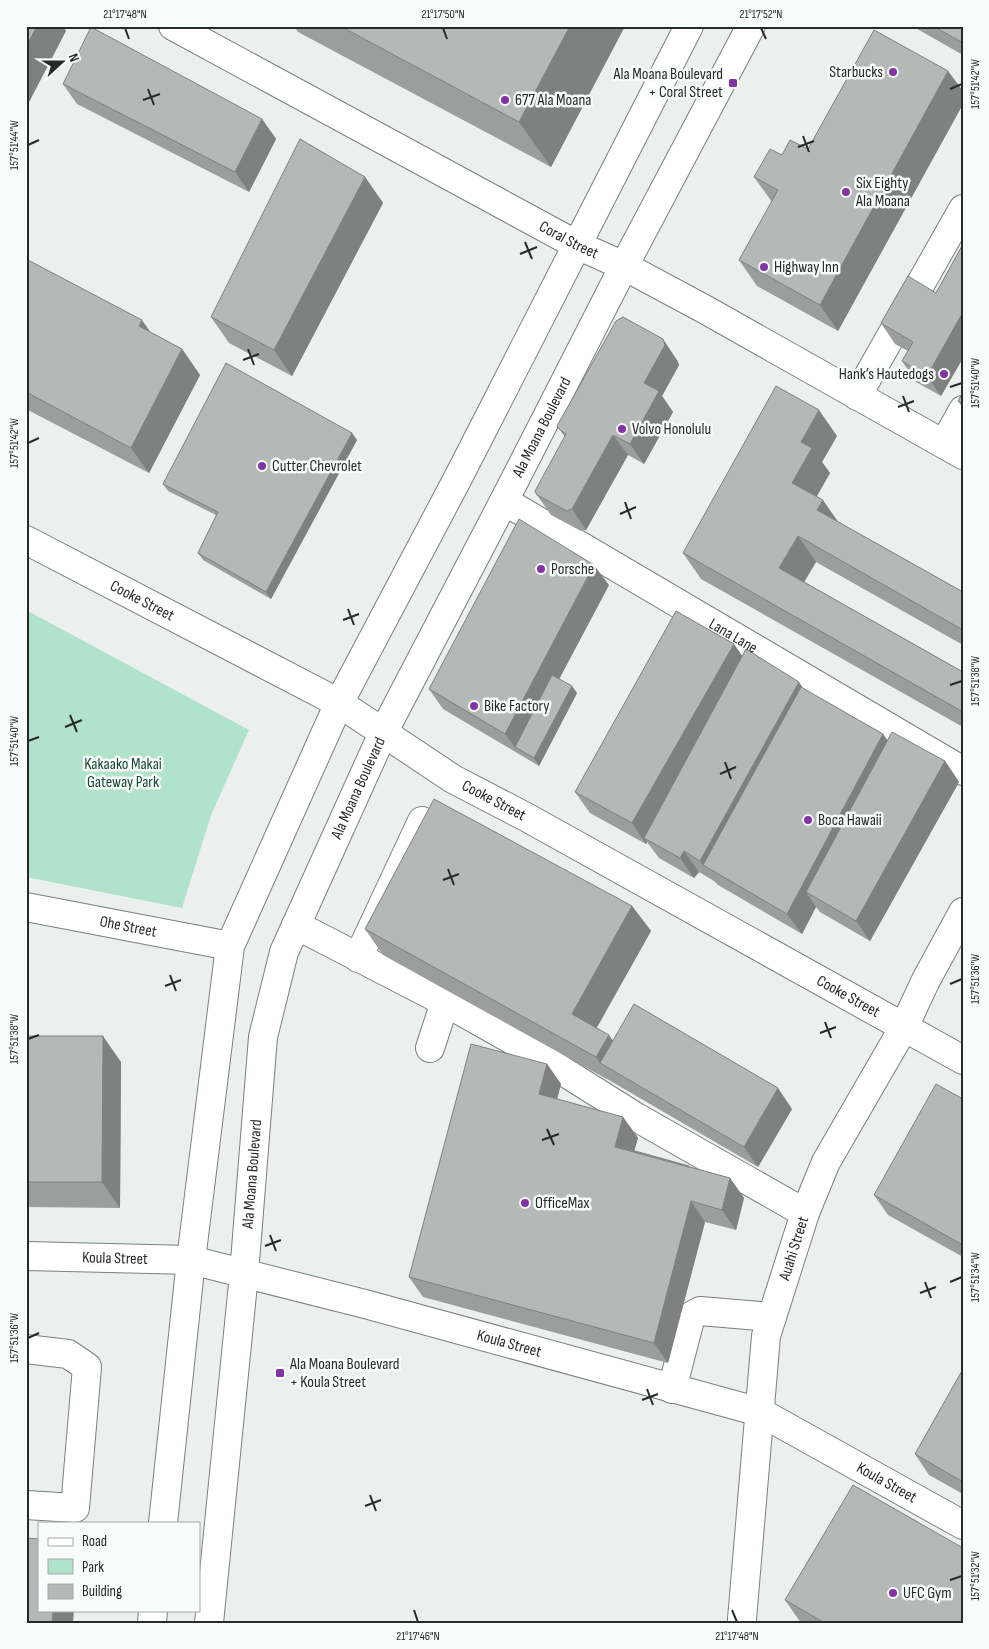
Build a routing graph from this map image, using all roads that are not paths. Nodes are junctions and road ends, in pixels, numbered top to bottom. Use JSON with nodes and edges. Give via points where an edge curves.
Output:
{"nodes":[{"id":1,"x":173,"y":26,"type":"edge"},
{"id":2,"x":689,"y":26,"type":"edge"},
{"id":3,"x":751,"y":26,"type":"edge"},
{"id":4,"x":963,"y":209,"type":"edge"},
{"id":5,"x":577,"y":245,"type":"junction"},
{"id":6,"x":624,"y":266,"type":"junction"},
{"id":7,"x":857,"y":396,"type":"junction"},
{"id":8,"x":963,"y":410,"type":"edge"},
{"id":9,"x":953,"y":450,"type":"edge"},
{"id":10,"x":504,"y":501,"type":"junction"},
{"id":11,"x":26,"y":540,"type":"edge"},
{"id":12,"x":340,"y":703,"type":"junction"},
{"id":13,"x":383,"y":733,"type":"junction"},
{"id":14,"x":963,"y":771,"type":"edge"},
{"id":15,"x":422,"y":821,"type":"edge"},
{"id":16,"x":26,"y":907,"type":"edge"},
{"id":17,"x":963,"y":912,"type":"edge"},
{"id":18,"x":296,"y":925,"type":"junction"},
{"id":19,"x":230,"y":946,"type":"junction"},
{"id":20,"x":358,"y":958,"type":"junction"},
{"id":21,"x":445,"y":1002,"type":"junction"},
{"id":22,"x":904,"y":1027,"type":"junction"},
{"id":23,"x":430,"y":1048,"type":"dead end"},
{"id":24,"x":963,"y":1060,"type":"edge"},
{"id":25,"x":805,"y":1212,"type":"junction"},
{"id":26,"x":26,"y":1256,"type":"edge"},
{"id":27,"x":191,"y":1260,"type":"junction"},
{"id":28,"x":244,"y":1274,"type":"junction"},
{"id":29,"x":772,"y":1317,"type":"junction"},
{"id":30,"x":26,"y":1350,"type":"edge"},
{"id":31,"x":672,"y":1389,"type":"junction"},
{"id":32,"x":760,"y":1412,"type":"junction"},
{"id":33,"x":26,"y":1505,"type":"edge"},
{"id":34,"x":163,"y":1522,"type":"edge"},
{"id":35,"x":963,"y":1526,"type":"edge"},
{"id":36,"x":742,"y":1619,"type":"dead end"},
{"id":37,"x":209,"y":1623,"type":"edge"}],
"edges":[{"from":1,"to":5,"type":"street","name":"Coral Street"},
{"from":2,"to":5,"type":"street"},
{"from":3,"to":6,"type":"street","name":"Ala Moana Boulevard"},
{"from":4,"to":7,"type":"street"},
{"from":5,"to":6,"type":"street","name":"Coral Street"},
{"from":5,"to":12,"type":"street"},
{"from":6,"to":7,"type":"street","name":"Coral Street"},
{"from":6,"to":10,"type":"street","name":"Ala Moana Boulevard"},
{"from":7,"to":9,"type":"street","name":"Coral Street"},
{"from":8,"to":9,"type":"street"},
{"from":10,"to":13,"type":"street","name":"Ala Moana Boulevard"},
{"from":10,"to":14,"type":"street","name":"Lana Lane"},
{"from":11,"to":12,"type":"street","name":"Cooke Street"},
{"from":12,"to":13,"type":"street","name":"Cooke Street"},
{"from":12,"to":19,"type":"street"},
{"from":13,"to":18,"type":"street","name":"Ala Moana Boulevard"},
{"from":13,"to":22,"type":"street","name":"Cooke Street","via":[[453,779]]},
{"from":15,"to":20,"type":"street"},
{"from":16,"to":19,"type":"street","name":"Ohe Street"},
{"from":17,"to":22,"type":"street","name":"Auahi Street"},
{"from":18,"to":20,"type":"street"},
{"from":18,"to":28,"type":"street","name":"Ala Moana Boulevard","via":[[284,952],[263,1037]]},
{"from":19,"to":27,"type":"street"},
{"from":20,"to":21,"type":"street"},
{"from":21,"to":23,"type":"street"},
{"from":21,"to":25,"type":"street","via":[[523,1046],[636,1117]]},
{"from":22,"to":24,"type":"street","name":"Cooke Street"},
{"from":22,"to":25,"type":"street","name":"Auahi Street","via":[[826,1162]]},
{"from":25,"to":29,"type":"street","name":"Auahi Street"},
{"from":26,"to":27,"type":"street","name":"Koula Street"},
{"from":27,"to":28,"type":"street","name":"Koula Street"},
{"from":27,"to":34,"type":"street"},
{"from":28,"to":31,"type":"street","name":"Koula Street"},
{"from":28,"to":37,"type":"street","name":"Ala Moana Boulevard"},
{"from":29,"to":31,"type":"street","via":[[700,1311],[691,1316]]},
{"from":29,"to":32,"type":"street","name":"Auahi Street","via":[[766,1336]]},
{"from":30,"to":33,"type":"street","via":[[68,1354],[87,1367],[75,1508]]},
{"from":31,"to":32,"type":"street","name":"Koula Street"},
{"from":32,"to":35,"type":"street","name":"Koula Street"},
{"from":32,"to":36,"type":"street","name":"Auahi Street"}]}
